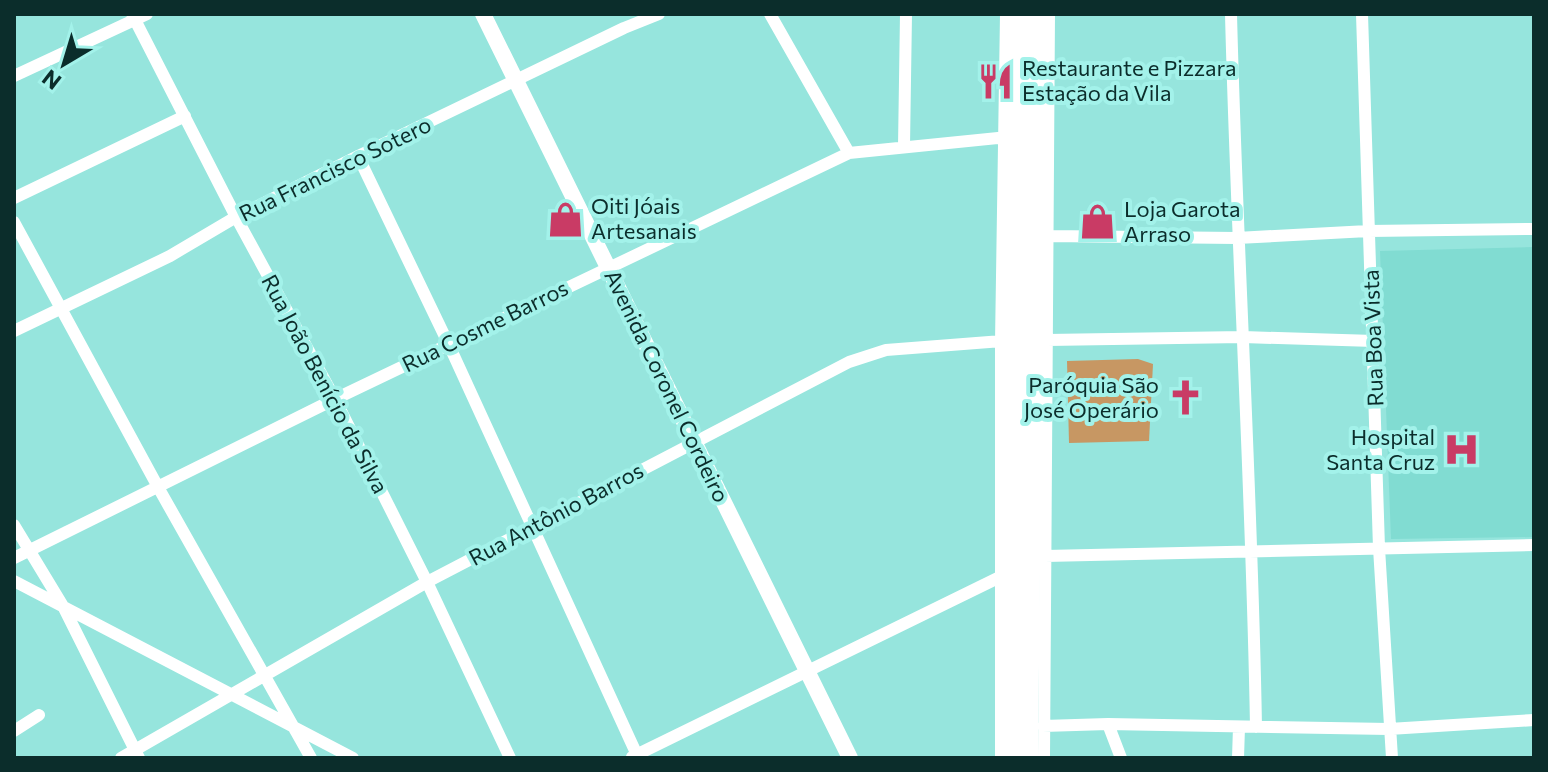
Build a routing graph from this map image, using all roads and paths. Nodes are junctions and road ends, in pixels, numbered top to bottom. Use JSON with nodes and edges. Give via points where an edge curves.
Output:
{"nodes":[{"id":1,"x":483,"y":14,"type":"edge"},
{"id":2,"x":659,"y":14,"type":"edge"},
{"id":3,"x":770,"y":14,"type":"edge"},
{"id":4,"x":906,"y":14,"type":"edge"},
{"id":5,"x":1006,"y":14,"type":"edge"},
{"id":6,"x":1019,"y":14,"type":"edge"},
{"id":7,"x":1036,"y":14,"type":"edge"},
{"id":8,"x":1049,"y":14,"type":"edge"},
{"id":9,"x":1231,"y":14,"type":"edge"},
{"id":10,"x":1362,"y":14,"type":"edge"},
{"id":11,"x":138,"y":16,"type":"edge"},
{"id":12,"x":14,"y":76,"type":"edge"},
{"id":13,"x":516,"y":79,"type":"junction"},
{"id":14,"x":185,"y":116,"type":"junction"},
{"id":15,"x":1010,"y":137,"type":"junction"},
{"id":16,"x":904,"y":146,"type":"junction"},
{"id":17,"x":849,"y":153,"type":"junction"},
{"id":18,"x":358,"y":156,"type":"junction"},
{"id":19,"x":14,"y":198,"type":"edge"},
{"id":20,"x":236,"y":217,"type":"junction"},
{"id":21,"x":14,"y":222,"type":"edge"},
{"id":22,"x":1026,"y":222,"type":"junction"},
{"id":23,"x":1534,"y":229,"type":"edge"},
{"id":24,"x":1368,"y":231,"type":"junction"},
{"id":25,"x":1237,"y":238,"type":"junction"},
{"id":26,"x":608,"y":267,"type":"junction"},
{"id":27,"x":60,"y":307,"type":"junction"},
{"id":28,"x":14,"y":331,"type":"edge"},
{"id":29,"x":1243,"y":337,"type":"junction"},
{"id":30,"x":1047,"y":340,"type":"junction"},
{"id":31,"x":1008,"y":341,"type":"junction"},
{"id":32,"x":1374,"y":341,"type":"junction"},
{"id":33,"x":449,"y":345,"type":"junction"},
{"id":34,"x":335,"y":399,"type":"junction"},
{"id":35,"x":695,"y":442,"type":"junction"},
{"id":36,"x":158,"y":487,"type":"junction"},
{"id":37,"x":1022,"y":522,"type":"junction"},
{"id":38,"x":14,"y":525,"type":"edge"},
{"id":39,"x":531,"y":527,"type":"junction"},
{"id":40,"x":1534,"y":545,"type":"edge"},
{"id":41,"x":1379,"y":548,"type":"junction"},
{"id":42,"x":29,"y":550,"type":"junction"},
{"id":43,"x":1253,"y":550,"type":"junction"},
{"id":44,"x":1045,"y":556,"type":"junction"},
{"id":45,"x":14,"y":558,"type":"edge"},
{"id":46,"x":1002,"y":576,"type":"junction"},
{"id":47,"x":14,"y":581,"type":"edge"},
{"id":48,"x":427,"y":582,"type":"junction"},
{"id":49,"x":63,"y":606,"type":"junction"},
{"id":50,"x":806,"y":671,"type":"junction"},
{"id":51,"x":264,"y":675,"type":"junction"},
{"id":52,"x":234,"y":695,"type":"junction"},
{"id":53,"x":39,"y":715,"type":"dead end"},
{"id":54,"x":1534,"y":720,"type":"edge"},
{"id":55,"x":1108,"y":724,"type":"junction"},
{"id":56,"x":1043,"y":726,"type":"junction"},
{"id":57,"x":1239,"y":727,"type":"junction"},
{"id":58,"x":1256,"y":727,"type":"junction"},
{"id":59,"x":1389,"y":729,"type":"junction"},
{"id":60,"x":296,"y":730,"type":"junction"},
{"id":61,"x":14,"y":731,"type":"edge"},
{"id":62,"x":137,"y":754,"type":"edge"},
{"id":63,"x":634,"y":756,"type":"edge"},
{"id":64,"x":1002,"y":757,"type":"edge"},
{"id":65,"x":121,"y":758,"type":"edge"},
{"id":66,"x":311,"y":758,"type":"edge"},
{"id":67,"x":353,"y":758,"type":"edge"},
{"id":68,"x":510,"y":758,"type":"edge"},
{"id":69,"x":850,"y":758,"type":"edge"},
{"id":70,"x":1028,"y":758,"type":"edge"},
{"id":71,"x":1044,"y":758,"type":"edge"},
{"id":72,"x":1121,"y":758,"type":"edge"},
{"id":73,"x":1238,"y":758,"type":"edge"},
{"id":74,"x":1392,"y":758,"type":"edge"}],
"edges":[{"from":1,"to":13,"type":"street","name":"Avenida Coronel Cordeiro"},
{"from":2,"to":13,"type":"street","name":"Rua Francisco Sotero"},
{"from":3,"to":17,"type":"street"},
{"from":4,"to":16,"type":"street"},
{"from":5,"to":15,"type":"street"},
{"from":6,"to":15,"type":"main road"},
{"from":7,"to":22,"type":"main road"},
{"from":8,"to":22,"type":"street"},
{"from":9,"to":25,"type":"street"},
{"from":10,"to":24,"type":"street","name":"Rua Boa Vista"},
{"from":11,"to":12,"type":"street"},
{"from":11,"to":14,"type":"street","name":"Rua João Benício da Silva"},
{"from":13,"to":18,"type":"street","name":"Rua Francisco Sotero"},
{"from":13,"to":26,"type":"street","name":"Avenida Coronel Cordeiro"},
{"from":14,"to":19,"type":"street"},
{"from":14,"to":20,"type":"street","name":"Rua João Benício da Silva"},
{"from":15,"to":16,"type":"street","name":"Rua Cosme Barros"},
{"from":15,"to":22,"type":"main road"},
{"from":16,"to":17,"type":"street","name":"Rua Cosme Barros"},
{"from":17,"to":26,"type":"street","name":"Rua Cosme Barros"},
{"from":18,"to":20,"type":"street","name":"Rua Francisco Sotero"},
{"from":18,"to":33,"type":"street"},
{"from":20,"to":27,"type":"street","name":"Rua Francisco Sotero","via":[[170,256]]},
{"from":20,"to":34,"type":"street","name":"Rua João Benício da Silva"},
{"from":21,"to":27,"type":"street"},
{"from":22,"to":25,"type":"street"},
{"from":22,"to":30,"type":"street"},
{"from":22,"to":31,"type":"main road"},
{"from":22,"to":37,"type":"main road"},
{"from":23,"to":24,"type":"street"},
{"from":24,"to":25,"type":"street"},
{"from":24,"to":32,"type":"street","name":"Rua Boa Vista"},
{"from":25,"to":29,"type":"street"},
{"from":26,"to":33,"type":"street","name":"Rua Cosme Barros"},
{"from":26,"to":35,"type":"street","name":"Avenida Coronel Cordeiro"},
{"from":27,"to":28,"type":"street","name":"Rua Francisco Sotero"},
{"from":27,"to":36,"type":"street"},
{"from":29,"to":30,"type":"street"},
{"from":29,"to":32,"type":"street"},
{"from":29,"to":43,"type":"street"},
{"from":30,"to":44,"type":"street"},
{"from":31,"to":35,"type":"street","name":"Rua Antônio Barros","via":[[886,350],[849,362]]},
{"from":31,"to":37,"type":"main road"},
{"from":31,"to":46,"type":"street"},
{"from":32,"to":41,"type":"street","name":"Rua Boa Vista"},
{"from":33,"to":34,"type":"street","name":"Rua Cosme Barros"},
{"from":33,"to":39,"type":"street"},
{"from":34,"to":36,"type":"street","name":"Rua Cosme Barros"},
{"from":34,"to":48,"type":"street","name":"Rua João Benício da Silva"},
{"from":35,"to":39,"type":"street","name":"Rua Antônio Barros"},
{"from":35,"to":50,"type":"street","name":"Avenida Coronel Cordeiro"},
{"from":36,"to":42,"type":"street","name":"Rua Cosme Barros"},
{"from":36,"to":51,"type":"street"},
{"from":37,"to":64,"type":"main road"},
{"from":37,"to":70,"type":"main road"},
{"from":38,"to":42,"type":"street"},
{"from":39,"to":48,"type":"street","name":"Rua Antônio Barros"},
{"from":39,"to":63,"type":"street"},
{"from":40,"to":41,"type":"street"},
{"from":41,"to":43,"type":"street"},
{"from":41,"to":59,"type":"street","name":"Rua Boa Vista"},
{"from":42,"to":45,"type":"street","name":"Rua Cosme Barros"},
{"from":42,"to":49,"type":"street"},
{"from":43,"to":44,"type":"street"},
{"from":43,"to":58,"type":"street"},
{"from":44,"to":56,"type":"street"},
{"from":46,"to":50,"type":"street"},
{"from":46,"to":64,"type":"street"},
{"from":47,"to":49,"type":"street"},
{"from":48,"to":51,"type":"street","name":"Rua Antônio Barros"},
{"from":48,"to":68,"type":"street","name":"Rua João Benício da Silva"},
{"from":49,"to":52,"type":"street"},
{"from":49,"to":62,"type":"street"},
{"from":50,"to":63,"type":"street"},
{"from":50,"to":69,"type":"street","name":"Avenida Coronel Cordeiro"},
{"from":51,"to":52,"type":"street","name":"Rua Antônio Barros"},
{"from":51,"to":60,"type":"street"},
{"from":52,"to":60,"type":"street"},
{"from":52,"to":62,"type":"street","name":"Rua Antônio Barros"},
{"from":53,"to":61,"type":"street"},
{"from":54,"to":59,"type":"street"},
{"from":55,"to":56,"type":"street"},
{"from":55,"to":57,"type":"street"},
{"from":55,"to":72,"type":"street"},
{"from":56,"to":71,"type":"street"},
{"from":57,"to":58,"type":"street"},
{"from":57,"to":73,"type":"street"},
{"from":58,"to":59,"type":"street"},
{"from":59,"to":74,"type":"street","name":"Rua Boa Vista"},
{"from":60,"to":66,"type":"street"},
{"from":60,"to":67,"type":"street"},
{"from":62,"to":65,"type":"street","name":"Rua Antônio Barros"}]}
